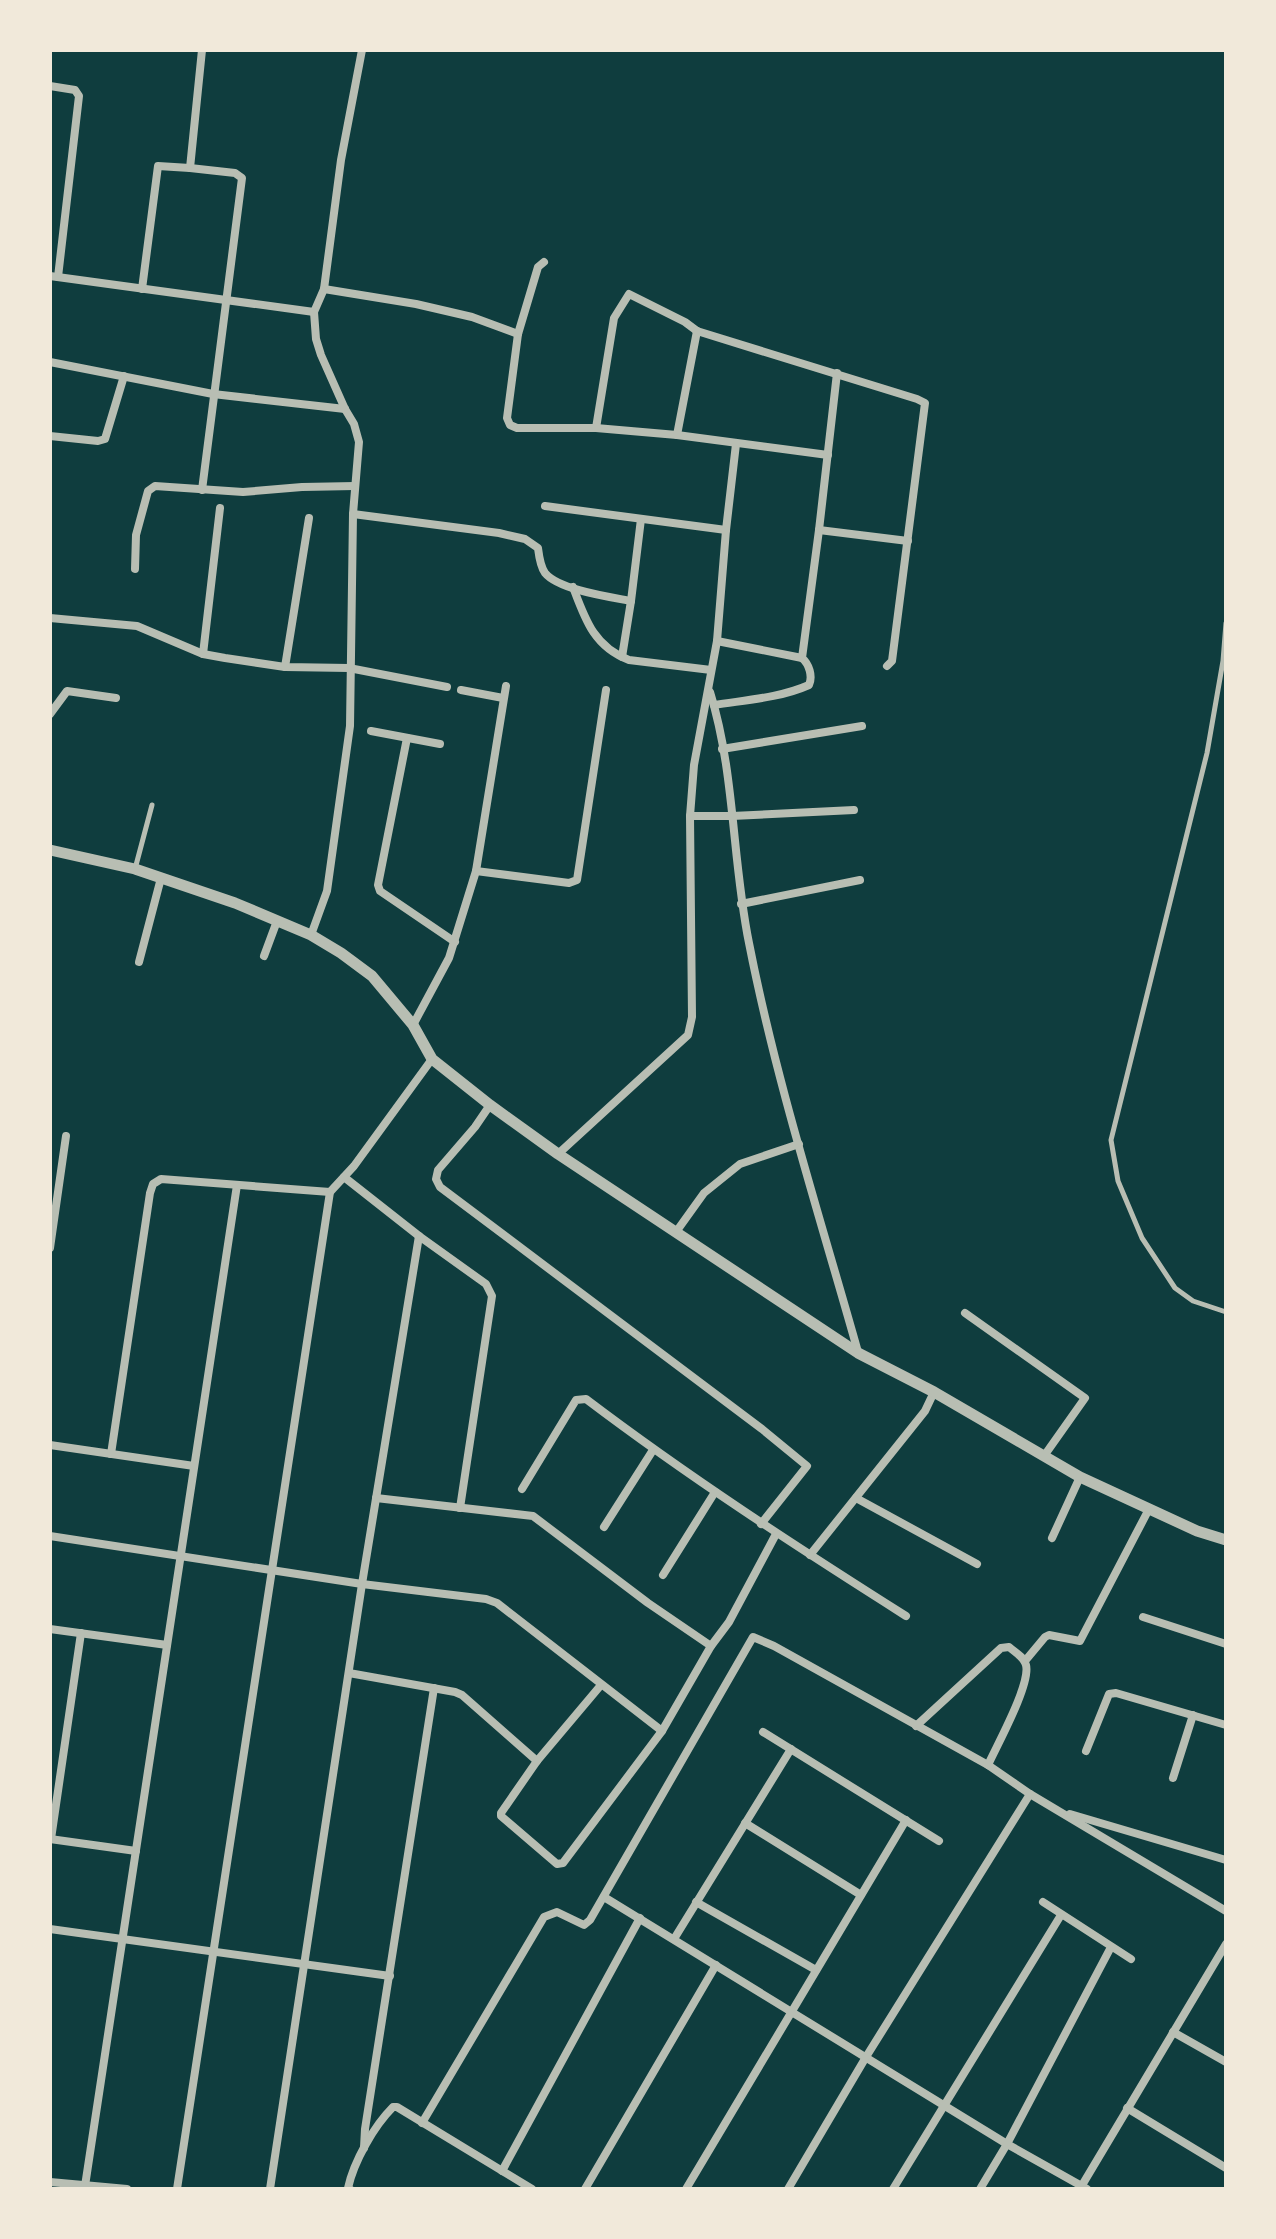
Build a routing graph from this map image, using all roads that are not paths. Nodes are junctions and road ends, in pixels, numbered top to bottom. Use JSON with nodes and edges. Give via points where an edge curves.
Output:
{"nodes":[{"id":1,"x":202,"y":50,"type":"edge"},
{"id":2,"x":362,"y":50,"type":"edge"},
{"id":3,"x":50,"y":86,"type":"edge"},
{"id":4,"x":190,"y":168,"type":"junction"},
{"id":5,"x":544,"y":262,"type":"dead end"},
{"id":6,"x":54,"y":276,"type":"edge"},
{"id":7,"x":142,"y":289,"type":"junction"},
{"id":8,"x":324,"y":289,"type":"junction"},
{"id":9,"x":227,"y":302,"type":"junction"},
{"id":10,"x":314,"y":312,"type":"junction"},
{"id":11,"x":697,"y":331,"type":"junction"},
{"id":12,"x":518,"y":334,"type":"junction"},
{"id":13,"x":50,"y":362,"type":"edge"},
{"id":14,"x":837,"y":373,"type":"junction"},
{"id":15,"x":124,"y":376,"type":"junction"},
{"id":16,"x":213,"y":394,"type":"junction"},
{"id":17,"x":345,"y":409,"type":"junction"},
{"id":18,"x":596,"y":428,"type":"junction"},
{"id":19,"x":677,"y":435,"type":"junction"},
{"id":20,"x":50,"y":436,"type":"edge"},
{"id":21,"x":736,"y":444,"type":"junction"},
{"id":22,"x":828,"y":455,"type":"junction"},
{"id":23,"x":355,"y":486,"type":"junction"},
{"id":24,"x":202,"y":490,"type":"junction"},
{"id":25,"x":545,"y":506,"type":"dead end"},
{"id":26,"x":220,"y":508,"type":"dead end"},
{"id":27,"x":353,"y":514,"type":"junction"},
{"id":28,"x":309,"y":518,"type":"dead end"},
{"id":29,"x":641,"y":519,"type":"junction"},
{"id":30,"x":726,"y":530,"type":"junction"},
{"id":31,"x":819,"y":530,"type":"junction"},
{"id":32,"x":908,"y":541,"type":"junction"},
{"id":33,"x":135,"y":569,"type":"dead end"},
{"id":34,"x":573,"y":587,"type":"junction"},
{"id":35,"x":631,"y":601,"type":"junction"},
{"id":36,"x":50,"y":618,"type":"edge"},
{"id":37,"x":1226,"y":623,"type":"edge"},
{"id":38,"x":717,"y":641,"type":"junction"},
{"id":39,"x":203,"y":654,"type":"junction"},
{"id":40,"x":622,"y":657,"type":"junction"},
{"id":41,"x":802,"y":658,"type":"junction"},
{"id":42,"x":1224,"y":661,"type":"edge"},
{"id":43,"x":887,"y":666,"type":"dead end"},
{"id":44,"x":285,"y":667,"type":"junction"},
{"id":45,"x":349,"y":668,"type":"junction"},
{"id":46,"x":711,"y":670,"type":"junction"},
{"id":47,"x":506,"y":686,"type":"dead end"},
{"id":48,"x":447,"y":687,"type":"dead end"},
{"id":49,"x":461,"y":690,"type":"dead end"},
{"id":50,"x":606,"y":690,"type":"dead end"},
{"id":51,"x":709,"y":691,"type":"junction"},
{"id":52,"x":116,"y":698,"type":"dead end"},
{"id":53,"x":503,"y":698,"type":"junction"},
{"id":54,"x":714,"y":705,"type":"junction"},
{"id":55,"x":50,"y":714,"type":"edge"},
{"id":56,"x":862,"y":726,"type":"dead end"},
{"id":57,"x":371,"y":731,"type":"dead end"},
{"id":58,"x":407,"y":738,"type":"junction"},
{"id":59,"x":440,"y":744,"type":"dead end"},
{"id":60,"x":722,"y":749,"type":"junction"},
{"id":61,"x":152,"y":805,"type":"dead end"},
{"id":62,"x":854,"y":810,"type":"dead end"},
{"id":63,"x":690,"y":816,"type":"junction"},
{"id":64,"x":732,"y":816,"type":"junction"},
{"id":65,"x":50,"y":850,"type":"edge"},
{"id":66,"x":135,"y":869,"type":"junction"},
{"id":67,"x":476,"y":871,"type":"junction"},
{"id":68,"x":161,"y":878,"type":"junction"},
{"id":69,"x":860,"y":880,"type":"dead end"},
{"id":70,"x":741,"y":904,"type":"junction"},
{"id":71,"x":277,"y":921,"type":"junction"},
{"id":72,"x":311,"y":935,"type":"junction"},
{"id":73,"x":455,"y":942,"type":"junction"},
{"id":74,"x":264,"y":956,"type":"dead end"},
{"id":75,"x":139,"y":962,"type":"dead end"},
{"id":76,"x":413,"y":1025,"type":"junction"},
{"id":77,"x":432,"y":1059,"type":"junction"},
{"id":78,"x":490,"y":1105,"type":"junction"},
{"id":79,"x":66,"y":1136,"type":"dead end"},
{"id":80,"x":799,"y":1144,"type":"junction"},
{"id":81,"x":558,"y":1154,"type":"junction"},
{"id":82,"x":344,"y":1177,"type":"junction"},
{"id":83,"x":237,"y":1185,"type":"junction"},
{"id":84,"x":330,"y":1192,"type":"junction"},
{"id":85,"x":676,"y":1232,"type":"junction"},
{"id":86,"x":419,"y":1236,"type":"junction"},
{"id":87,"x":50,"y":1248,"type":"edge"},
{"id":88,"x":1226,"y":1312,"type":"edge"},
{"id":89,"x":965,"y":1313,"type":"dead end"},
{"id":90,"x":858,"y":1353,"type":"junction"},
{"id":91,"x":934,"y":1392,"type":"junction"},
{"id":92,"x":50,"y":1445,"type":"edge"},
{"id":93,"x":653,"y":1450,"type":"junction"},
{"id":94,"x":111,"y":1454,"type":"junction"},
{"id":95,"x":1044,"y":1456,"type":"junction"},
{"id":96,"x":194,"y":1466,"type":"junction"},
{"id":97,"x":1080,"y":1477,"type":"junction"},
{"id":98,"x":522,"y":1489,"type":"dead end"},
{"id":99,"x":715,"y":1492,"type":"junction"},
{"id":100,"x":376,"y":1498,"type":"junction"},
{"id":101,"x":856,"y":1498,"type":"junction"},
{"id":102,"x":460,"y":1508,"type":"junction"},
{"id":103,"x":1149,"y":1509,"type":"junction"},
{"id":104,"x":761,"y":1524,"type":"junction"},
{"id":105,"x":604,"y":1527,"type":"dead end"},
{"id":106,"x":776,"y":1534,"type":"junction"},
{"id":107,"x":50,"y":1536,"type":"edge"},
{"id":108,"x":1052,"y":1538,"type":"dead end"},
{"id":109,"x":1226,"y":1540,"type":"edge"},
{"id":110,"x":810,"y":1555,"type":"junction"},
{"id":111,"x":180,"y":1556,"type":"junction"},
{"id":112,"x":977,"y":1564,"type":"dead end"},
{"id":113,"x":273,"y":1571,"type":"junction"},
{"id":114,"x":663,"y":1575,"type":"dead end"},
{"id":115,"x":362,"y":1584,"type":"junction"},
{"id":116,"x":906,"y":1616,"type":"dead end"},
{"id":117,"x":1143,"y":1617,"type":"dead end"},
{"id":118,"x":50,"y":1629,"type":"edge"},
{"id":119,"x":81,"y":1633,"type":"junction"},
{"id":120,"x":1226,"y":1644,"type":"edge"},
{"id":121,"x":167,"y":1645,"type":"junction"},
{"id":122,"x":711,"y":1646,"type":"junction"},
{"id":123,"x":1025,"y":1661,"type":"junction"},
{"id":124,"x":349,"y":1673,"type":"junction"},
{"id":125,"x":601,"y":1685,"type":"junction"},
{"id":126,"x":434,"y":1688,"type":"junction"},
{"id":127,"x":1193,"y":1715,"type":"junction"},
{"id":128,"x":1226,"y":1725,"type":"edge"},
{"id":129,"x":916,"y":1726,"type":"junction"},
{"id":130,"x":662,"y":1731,"type":"junction"},
{"id":131,"x":763,"y":1732,"type":"dead end"},
{"id":132,"x":791,"y":1749,"type":"junction"},
{"id":133,"x":1086,"y":1751,"type":"dead end"},
{"id":134,"x":537,"y":1761,"type":"junction"},
{"id":135,"x":988,"y":1765,"type":"junction"},
{"id":136,"x":1173,"y":1778,"type":"dead end"},
{"id":137,"x":1030,"y":1794,"type":"junction"},
{"id":138,"x":1057,"y":1811,"type":"junction"},
{"id":139,"x":906,"y":1820,"type":"junction"},
{"id":140,"x":745,"y":1823,"type":"junction"},
{"id":141,"x":51,"y":1839,"type":"edge"},
{"id":142,"x":939,"y":1841,"type":"dead end"},
{"id":143,"x":136,"y":1851,"type":"junction"},
{"id":144,"x":1226,"y":1860,"type":"edge"},
{"id":145,"x":861,"y":1895,"type":"junction"},
{"id":146,"x":604,"y":1897,"type":"junction"},
{"id":147,"x":696,"y":1902,"type":"junction"},
{"id":148,"x":1043,"y":1902,"type":"dead end"},
{"id":149,"x":1226,"y":1911,"type":"edge"},
{"id":150,"x":1061,"y":1915,"type":"junction"},
{"id":151,"x":640,"y":1918,"type":"junction"},
{"id":152,"x":50,"y":1929,"type":"edge"},
{"id":153,"x":121,"y":1939,"type":"junction"},
{"id":154,"x":674,"y":1939,"type":"junction"},
{"id":155,"x":1226,"y":1944,"type":"edge"},
{"id":156,"x":1111,"y":1947,"type":"junction"},
{"id":157,"x":214,"y":1952,"type":"junction"},
{"id":158,"x":1131,"y":1959,"type":"dead end"},
{"id":159,"x":1222,"y":1960,"type":"edge"},
{"id":160,"x":304,"y":1964,"type":"junction"},
{"id":161,"x":716,"y":1965,"type":"junction"},
{"id":162,"x":816,"y":1970,"type":"junction"},
{"id":163,"x":390,"y":1976,"type":"junction"},
{"id":164,"x":791,"y":2011,"type":"junction"},
{"id":165,"x":1173,"y":2032,"type":"junction"},
{"id":166,"x":866,"y":2057,"type":"junction"},
{"id":167,"x":1226,"y":2062,"type":"edge"},
{"id":168,"x":943,"y":2105,"type":"junction"},
{"id":169,"x":1127,"y":2108,"type":"junction"},
{"id":170,"x":422,"y":2123,"type":"junction"},
{"id":171,"x":1007,"y":2144,"type":"junction"},
{"id":172,"x":364,"y":2148,"type":"junction"},
{"id":173,"x":1226,"y":2168,"type":"edge"},
{"id":174,"x":502,"y":2171,"type":"junction"},
{"id":175,"x":50,"y":2182,"type":"edge"},
{"id":176,"x":85,"y":2186,"type":"junction"},
{"id":177,"x":1083,"y":2188,"type":"edge"},
{"id":178,"x":127,"y":2189,"type":"edge"},
{"id":179,"x":177,"y":2189,"type":"edge"},
{"id":180,"x":270,"y":2189,"type":"edge"},
{"id":181,"x":349,"y":2189,"type":"edge"},
{"id":182,"x":532,"y":2189,"type":"edge"},
{"id":183,"x":585,"y":2189,"type":"edge"},
{"id":184,"x":686,"y":2189,"type":"edge"},
{"id":185,"x":788,"y":2189,"type":"edge"},
{"id":186,"x":893,"y":2189,"type":"edge"},
{"id":187,"x":980,"y":2189,"type":"edge"}],
"edges":[{"from":1,"to":4,"type":"street"},
{"from":2,"to":8,"type":"street"},
{"from":3,"to":6,"type":"street","via":[[75,90],[79,96]]},
{"from":4,"to":7,"type":"street","via":[[158,166]]},
{"from":4,"to":9,"type":"street","via":[[242,178]]},
{"from":5,"to":12,"type":"street"},
{"from":6,"to":7,"type":"street"},
{"from":7,"to":9,"type":"street"},
{"from":8,"to":10,"type":"street"},
{"from":8,"to":12,"type":"street","via":[[416,304]]},
{"from":9,"to":10,"type":"street"},
{"from":9,"to":16,"type":"street"},
{"from":10,"to":17,"type":"street","via":[[321,355]]},
{"from":11,"to":14,"type":"street"},
{"from":11,"to":18,"type":"street","via":[[629,294],[614,318]]},
{"from":11,"to":19,"type":"street"},
{"from":12,"to":18,"type":"street","via":[[510,425]]},
{"from":13,"to":15,"type":"street"},
{"from":14,"to":22,"type":"street"},
{"from":14,"to":32,"type":"street","via":[[925,403]]},
{"from":15,"to":16,"type":"street"},
{"from":15,"to":20,"type":"street","via":[[105,439]]},
{"from":16,"to":17,"type":"street"},
{"from":16,"to":24,"type":"street"},
{"from":17,"to":23,"type":"street","via":[[359,442]]},
{"from":18,"to":19,"type":"street"},
{"from":19,"to":21,"type":"street"},
{"from":21,"to":22,"type":"street"},
{"from":21,"to":30,"type":"street"},
{"from":22,"to":31,"type":"street"},
{"from":23,"to":24,"type":"street"},
{"from":23,"to":27,"type":"street"},
{"from":24,"to":33,"type":"street","via":[[155,486],[148,491],[136,535]]},
{"from":25,"to":29,"type":"street"},
{"from":26,"to":39,"type":"street"},
{"from":27,"to":34,"type":"street","via":[[525,539],[538,548],[546,574]]},
{"from":27,"to":45,"type":"street"},
{"from":28,"to":44,"type":"street"},
{"from":29,"to":30,"type":"street"},
{"from":29,"to":35,"type":"street"},
{"from":30,"to":38,"type":"street"},
{"from":31,"to":32,"type":"street"},
{"from":31,"to":41,"type":"street"},
{"from":32,"to":43,"type":"street","via":[[892,661]]},
{"from":34,"to":35,"type":"street"},
{"from":34,"to":40,"type":"street","via":[[587,626]]},
{"from":35,"to":40,"type":"street"},
{"from":36,"to":39,"type":"street","via":[[137,626]]},
{"from":37,"to":42,"type":"lane"},
{"from":38,"to":41,"type":"street"},
{"from":38,"to":46,"type":"street"},
{"from":39,"to":44,"type":"street"},
{"from":40,"to":46,"type":"street"},
{"from":41,"to":54,"type":"street","via":[[812,680],[809,685]]},
{"from":42,"to":88,"type":"lane","via":[[1207,753],[1111,1140],[1118,1181],[1142,1238],[1175,1288],[1193,1301]]},
{"from":44,"to":45,"type":"street"},
{"from":45,"to":48,"type":"street"},
{"from":45,"to":72,"type":"street","via":[[350,726],[327,891]]},
{"from":46,"to":51,"type":"street"},
{"from":47,"to":53,"type":"street"},
{"from":49,"to":53,"type":"street"},
{"from":50,"to":67,"type":"street","via":[[577,880]]},
{"from":51,"to":54,"type":"street"},
{"from":51,"to":63,"type":"street"},
{"from":52,"to":55,"type":"street","via":[[67,691]]},
{"from":53,"to":67,"type":"street"},
{"from":54,"to":60,"type":"street"},
{"from":56,"to":60,"type":"street"},
{"from":57,"to":58,"type":"street"},
{"from":58,"to":59,"type":"street"},
{"from":58,"to":73,"type":"street","via":[[378,885]]},
{"from":60,"to":64,"type":"street"},
{"from":61,"to":66,"type":"lane"},
{"from":62,"to":64,"type":"street"},
{"from":63,"to":64,"type":"street"},
{"from":63,"to":81,"type":"street","via":[[688,1035]]},
{"from":64,"to":70,"type":"street"},
{"from":65,"to":66,"type":"street"},
{"from":66,"to":68,"type":"street"},
{"from":67,"to":73,"type":"street"},
{"from":68,"to":71,"type":"street"},
{"from":68,"to":75,"type":"street"},
{"from":69,"to":70,"type":"street"},
{"from":70,"to":80,"type":"street","via":[[762,1011]]},
{"from":71,"to":72,"type":"street"},
{"from":71,"to":74,"type":"street"},
{"from":72,"to":76,"type":"street","via":[[372,976]]},
{"from":73,"to":76,"type":"street"},
{"from":76,"to":77,"type":"street"},
{"from":77,"to":78,"type":"street"},
{"from":77,"to":82,"type":"street"},
{"from":78,"to":81,"type":"street"},
{"from":78,"to":104,"type":"street","via":[[438,1170],[440,1187],[807,1466]]},
{"from":79,"to":87,"type":"street"},
{"from":80,"to":85,"type":"street","via":[[740,1164],[704,1193]]},
{"from":80,"to":90,"type":"street"},
{"from":81,"to":85,"type":"street"},
{"from":82,"to":84,"type":"street"},
{"from":82,"to":86,"type":"street"},
{"from":83,"to":84,"type":"street"},
{"from":83,"to":94,"type":"street","via":[[161,1179],[153,1184]]},
{"from":83,"to":96,"type":"street"},
{"from":84,"to":113,"type":"street"},
{"from":85,"to":90,"type":"street"},
{"from":86,"to":100,"type":"street"},
{"from":86,"to":102,"type":"street","via":[[486,1284],[492,1296]]},
{"from":89,"to":95,"type":"street","via":[[1085,1398]]},
{"from":90,"to":91,"type":"street"},
{"from":91,"to":95,"type":"street"},
{"from":91,"to":101,"type":"street","via":[[925,1411]]},
{"from":92,"to":94,"type":"street"},
{"from":93,"to":98,"type":"street","via":[[586,1399],[576,1400]]},
{"from":93,"to":99,"type":"street"},
{"from":93,"to":105,"type":"street"},
{"from":94,"to":96,"type":"street"},
{"from":95,"to":97,"type":"street"},
{"from":96,"to":111,"type":"street"},
{"from":97,"to":103,"type":"street"},
{"from":97,"to":108,"type":"street"},
{"from":99,"to":104,"type":"street"},
{"from":99,"to":114,"type":"street"},
{"from":100,"to":102,"type":"street"},
{"from":100,"to":115,"type":"street"},
{"from":101,"to":110,"type":"street"},
{"from":101,"to":112,"type":"street"},
{"from":102,"to":122,"type":"street","via":[[533,1516]]},
{"from":103,"to":109,"type":"street"},
{"from":103,"to":123,"type":"street","via":[[1080,1641],[1049,1635]]},
{"from":104,"to":106,"type":"street"},
{"from":106,"to":110,"type":"street"},
{"from":106,"to":122,"type":"street"},
{"from":107,"to":111,"type":"street"},
{"from":110,"to":116,"type":"street"},
{"from":111,"to":113,"type":"street"},
{"from":111,"to":121,"type":"street"},
{"from":113,"to":115,"type":"street"},
{"from":113,"to":157,"type":"street"},
{"from":115,"to":124,"type":"street"},
{"from":115,"to":125,"type":"street","via":[[497,1603]]},
{"from":117,"to":120,"type":"street"},
{"from":118,"to":119,"type":"street"},
{"from":119,"to":121,"type":"street"},
{"from":119,"to":141,"type":"street"},
{"from":121,"to":143,"type":"street"},
{"from":122,"to":130,"type":"street"},
{"from":123,"to":129,"type":"street","via":[[1009,1647],[1001,1648]]},
{"from":123,"to":135,"type":"street","via":[[1028,1674],[1022,1691]]},
{"from":124,"to":126,"type":"street"},
{"from":124,"to":160,"type":"street"},
{"from":125,"to":130,"type":"street"},
{"from":125,"to":134,"type":"street"},
{"from":126,"to":134,"type":"street","via":[[462,1695]]},
{"from":126,"to":163,"type":"street"},
{"from":127,"to":128,"type":"street"},
{"from":127,"to":133,"type":"street","via":[[1109,1694]]},
{"from":127,"to":136,"type":"street"},
{"from":129,"to":135,"type":"street"},
{"from":129,"to":146,"type":"street","via":[[753,1637]]},
{"from":130,"to":134,"type":"street","via":[[563,1863],[557,1864],[501,1816]]},
{"from":131,"to":132,"type":"street"},
{"from":132,"to":139,"type":"street"},
{"from":132,"to":140,"type":"street"},
{"from":135,"to":137,"type":"street"},
{"from":137,"to":138,"type":"street"},
{"from":137,"to":166,"type":"street"},
{"from":138,"to":144,"type":"street"},
{"from":138,"to":149,"type":"street"},
{"from":139,"to":142,"type":"street"},
{"from":139,"to":145,"type":"street"},
{"from":140,"to":145,"type":"street"},
{"from":140,"to":147,"type":"street"},
{"from":141,"to":143,"type":"street"},
{"from":143,"to":153,"type":"street"},
{"from":145,"to":162,"type":"street"},
{"from":146,"to":151,"type":"street"},
{"from":146,"to":170,"type":"street","via":[[584,1925],[557,1912],[544,1917]]},
{"from":147,"to":154,"type":"street"},
{"from":147,"to":162,"type":"street"},
{"from":148,"to":150,"type":"street"},
{"from":150,"to":156,"type":"street"},
{"from":150,"to":168,"type":"street"},
{"from":151,"to":154,"type":"street"},
{"from":151,"to":174,"type":"street"},
{"from":152,"to":153,"type":"street"},
{"from":153,"to":157,"type":"street"},
{"from":153,"to":176,"type":"street"},
{"from":154,"to":161,"type":"street"},
{"from":155,"to":159,"type":"street"},
{"from":156,"to":158,"type":"street"},
{"from":156,"to":171,"type":"street"},
{"from":157,"to":160,"type":"street"},
{"from":157,"to":179,"type":"street"},
{"from":159,"to":165,"type":"street"},
{"from":160,"to":163,"type":"street"},
{"from":160,"to":180,"type":"street"},
{"from":161,"to":164,"type":"street"},
{"from":161,"to":183,"type":"street"},
{"from":162,"to":164,"type":"street"},
{"from":163,"to":172,"type":"street"},
{"from":164,"to":166,"type":"street"},
{"from":164,"to":184,"type":"street"},
{"from":165,"to":167,"type":"street"},
{"from":165,"to":169,"type":"street"},
{"from":166,"to":168,"type":"street"},
{"from":166,"to":185,"type":"street"},
{"from":168,"to":171,"type":"street"},
{"from":168,"to":186,"type":"street"},
{"from":169,"to":173,"type":"street"},
{"from":169,"to":177,"type":"street"},
{"from":170,"to":172,"type":"street","via":[[393,2107]]},
{"from":170,"to":174,"type":"street"},
{"from":171,"to":177,"type":"street"},
{"from":171,"to":187,"type":"street"},
{"from":172,"to":181,"type":"street"},
{"from":174,"to":182,"type":"street"},
{"from":175,"to":176,"type":"street"},
{"from":176,"to":178,"type":"street"}]}
